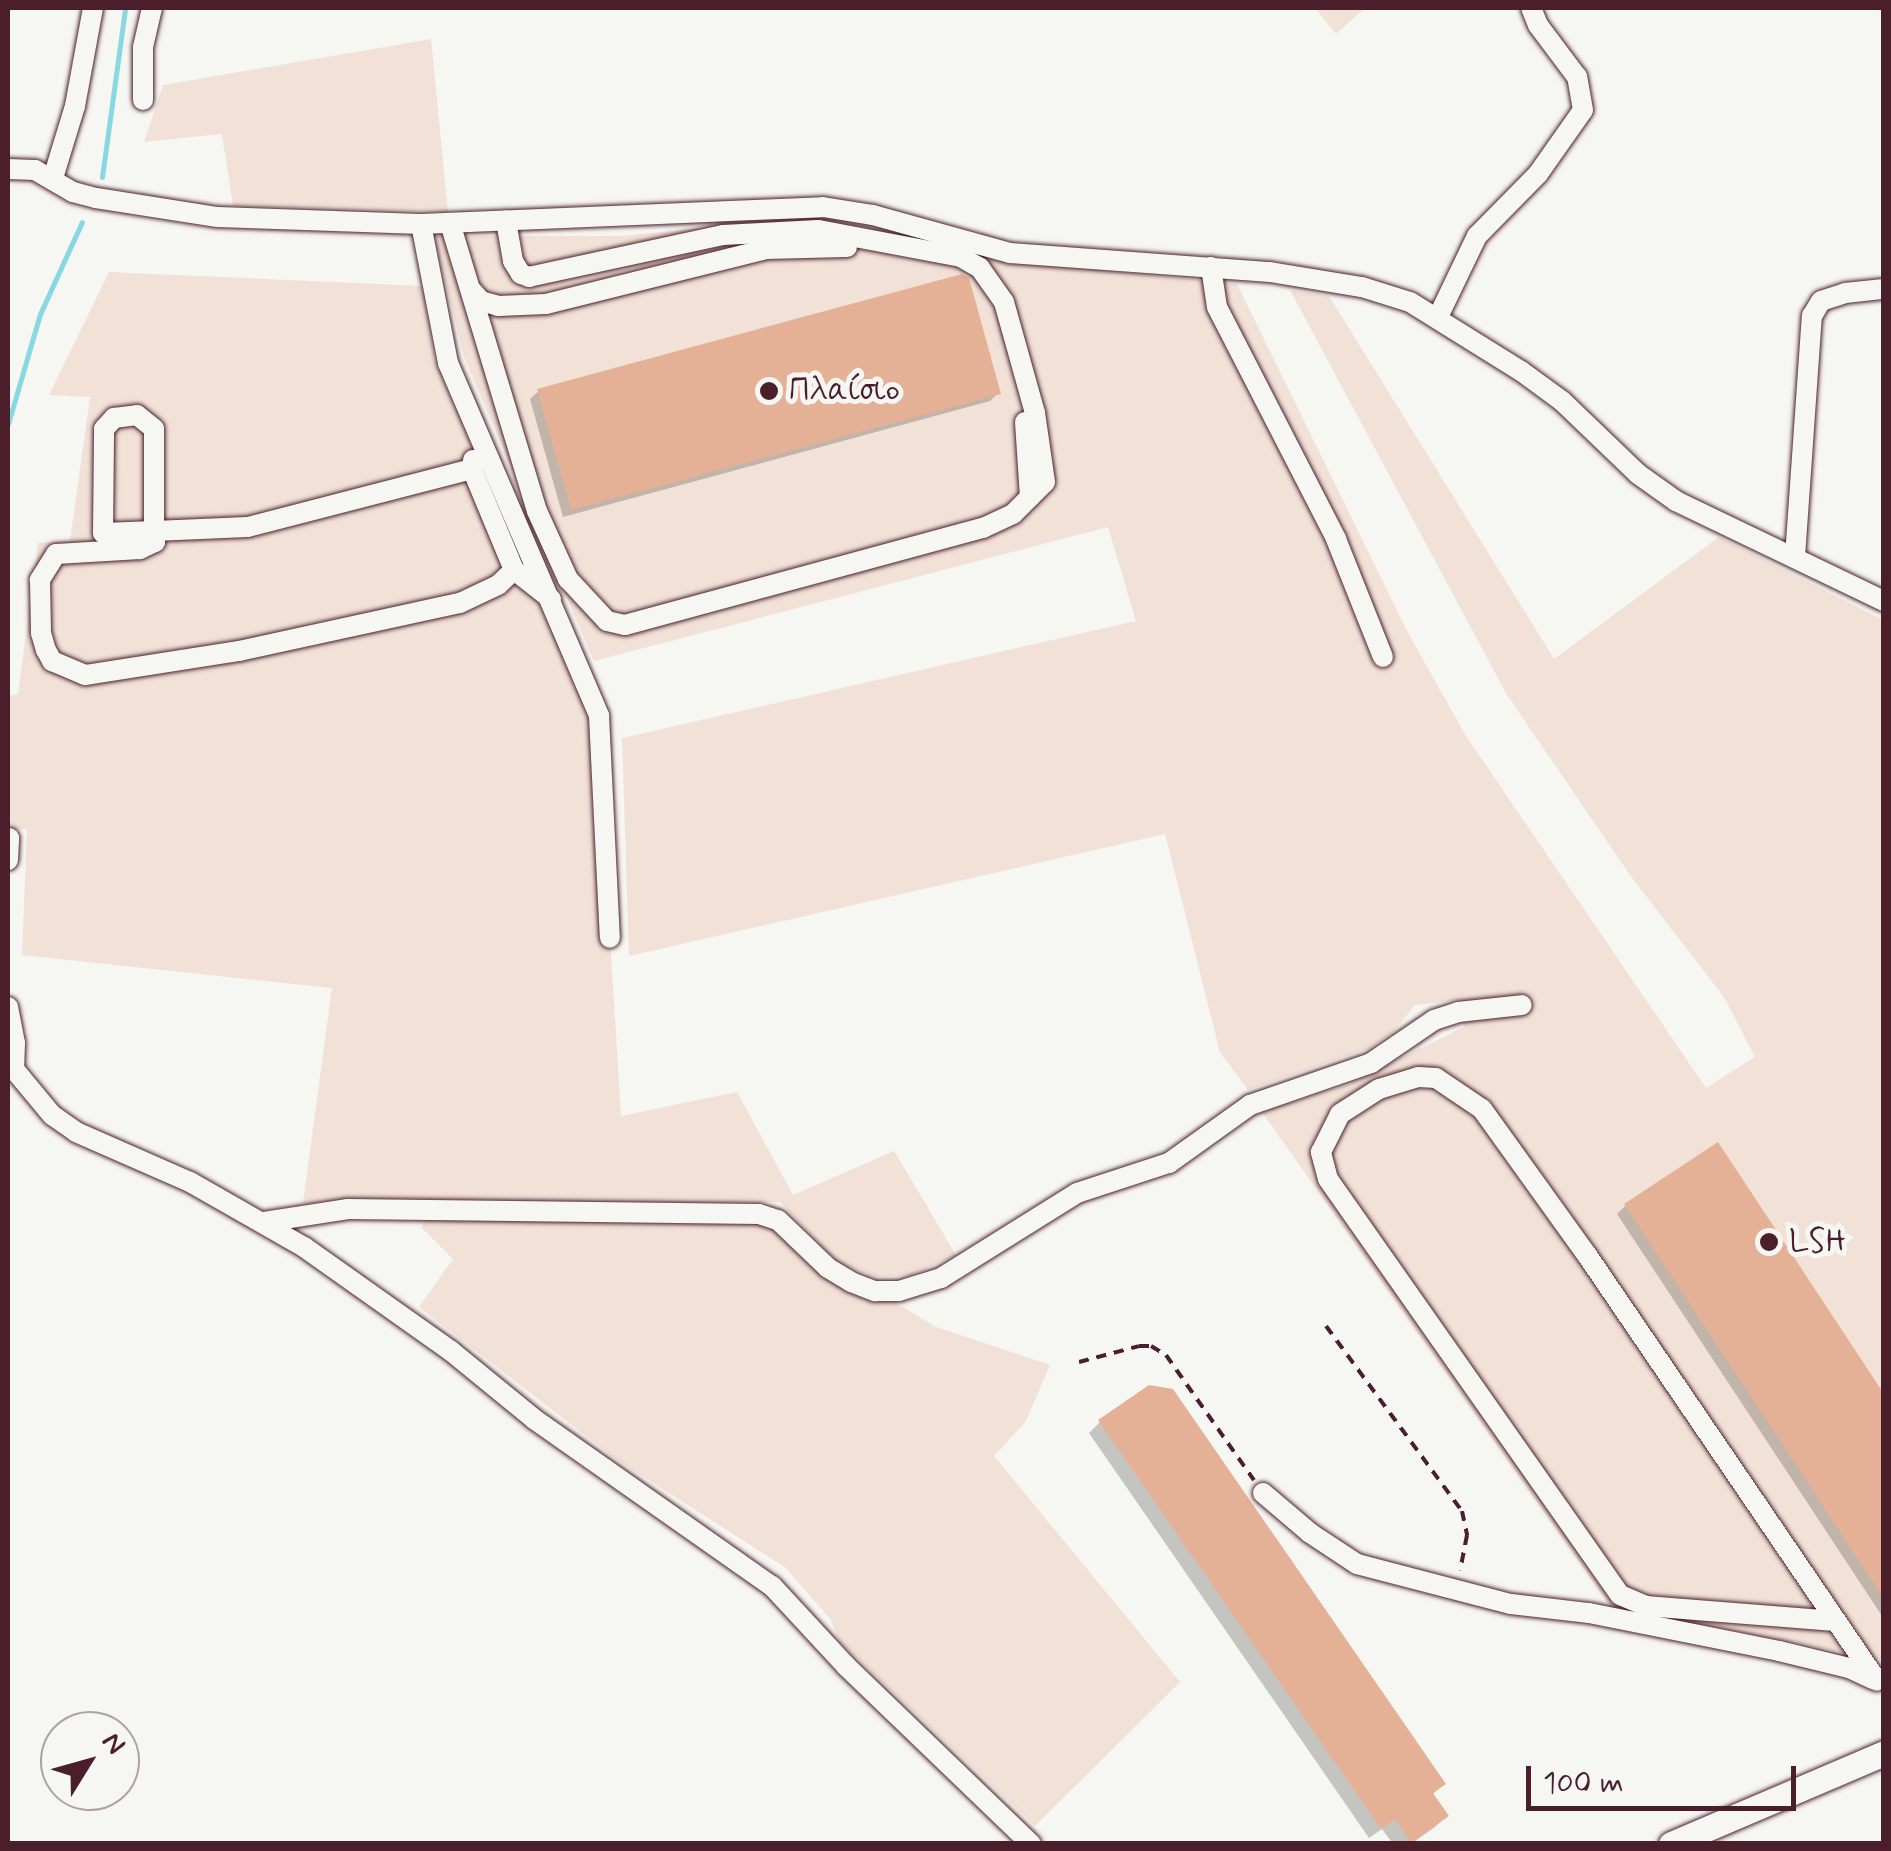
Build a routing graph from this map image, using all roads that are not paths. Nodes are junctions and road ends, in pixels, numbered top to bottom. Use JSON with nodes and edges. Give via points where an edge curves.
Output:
{"nodes":[{"id":1,"x":93,"y":8,"type":"edge"},
{"id":2,"x":152,"y":8,"type":"edge"},
{"id":3,"x":1531,"y":8,"type":"edge"},
{"id":4,"x":143,"y":100,"type":"dead end"},
{"id":5,"x":8,"y":169,"type":"edge"},
{"id":6,"x":54,"y":178,"type":"junction"},
{"id":7,"x":506,"y":221,"type":"junction"},
{"id":8,"x":450,"y":223,"type":"junction"},
{"id":9,"x":421,"y":224,"type":"junction"},
{"id":10,"x":1211,"y":267,"type":"junction"},
{"id":11,"x":1884,"y":290,"type":"edge"},
{"id":12,"x":472,"y":291,"type":"junction"},
{"id":13,"x":1438,"y":317,"type":"junction"},
{"id":14,"x":476,"y":428,"type":"junction"},
{"id":15,"x":472,"y":470,"type":"junction"},
{"id":16,"x":1030,"y":498,"type":"junction"},
{"id":17,"x":154,"y":531,"type":"junction"},
{"id":18,"x":1795,"y":557,"type":"junction"},
{"id":19,"x":514,"y":570,"type":"junction"},
{"id":20,"x":553,"y":600,"type":"junction"},
{"id":21,"x":1884,"y":602,"type":"edge"},
{"id":22,"x":1383,"y":657,"type":"dead end"},
{"id":23,"x":9,"y":838,"type":"edge"},
{"id":24,"x":8,"y":860,"type":"edge"},
{"id":25,"x":610,"y":938,"type":"dead end"},
{"id":26,"x":1522,"y":1004,"type":"dead end"},
{"id":27,"x":8,"y":1008,"type":"edge"},
{"id":28,"x":11,"y":1066,"type":"edge"},
{"id":29,"x":264,"y":1222,"type":"junction"},
{"id":30,"x":1263,"y":1493,"type":"road end"},
{"id":31,"x":1835,"y":1621,"type":"junction"},
{"id":32,"x":1880,"y":1687,"type":"edge"},
{"id":33,"x":1884,"y":1753,"type":"edge"},
{"id":34,"x":1031,"y":1844,"type":"edge"},
{"id":35,"x":1671,"y":1844,"type":"edge"}],
"edges":[{"from":1,"to":6,"type":"street"},
{"from":2,"to":4,"type":"street","via":[[143,46]]},
{"from":3,"to":13,"type":"street","via":[[1577,76],[1583,110],[1538,174],[1477,236]]},
{"from":5,"to":6,"type":"street"},
{"from":6,"to":9,"type":"street","via":[[73,192],[154,210]]},
{"from":7,"to":8,"type":"street"},
{"from":7,"to":10,"type":"street","via":[[823,207],[1010,254]]},
{"from":7,"to":16,"type":"street","via":[[513,261],[530,278],[723,235],[818,230],[960,257],[991,280],[1004,302],[1045,462],[1045,482]]},
{"from":8,"to":9,"type":"street"},
{"from":8,"to":12,"type":"street"},
{"from":9,"to":14,"type":"street","via":[[448,362]]},
{"from":10,"to":13,"type":"street","via":[[1362,287]]},
{"from":10,"to":22,"type":"street","via":[[1218,307],[1336,539]]},
{"from":11,"to":18,"type":"street","via":[[1821,301],[1812,316]]},
{"from":12,"to":16,"type":"street","via":[[481,302],[498,306],[546,304],[766,250],[829,244],[965,266],[987,293],[1028,433]]},
{"from":12,"to":16,"type":"street","via":[[550,543],[589,607],[607,622],[625,626],[983,528]]},
{"from":13,"to":18,"type":"street","via":[[1562,401],[1676,501]]},
{"from":14,"to":15,"type":"street"},
{"from":14,"to":20,"type":"street"},
{"from":15,"to":17,"type":"street","via":[[247,528]]},
{"from":15,"to":19,"type":"street"},
{"from":17,"to":17,"type":"street","via":[[154,430],[144,418],[122,415],[104,429],[103,533]]},
{"from":17,"to":19,"type":"street","via":[[155,542],[140,549],[64,550],[44,567],[41,633],[52,661],[85,675],[239,651],[460,603]]},
{"from":18,"to":21,"type":"street"},
{"from":19,"to":20,"type":"street"},
{"from":20,"to":25,"type":"street","via":[[599,716]]},
{"from":23,"to":24,"type":"street"},
{"from":26,"to":29,"type":"street","via":[[1434,1020],[1371,1062],[1250,1105],[1169,1163],[1077,1192],[941,1278],[899,1291],[851,1282],[778,1220],[759,1214],[348,1210]]},
{"from":27,"to":28,"type":"street","via":[[15,1043]]},
{"from":28,"to":29,"type":"street","via":[[52,1115],[76,1132]]},
{"from":29,"to":34,"type":"street","via":[[772,1586]]},
{"from":30,"to":32,"type":"street","via":[[1357,1564],[1511,1604],[1779,1650],[1850,1668]]},
{"from":31,"to":31,"type":"street","via":[[1482,1109],[1436,1078],[1418,1078],[1380,1089],[1340,1114],[1321,1152],[1328,1179],[1620,1595],[1646,1606]]},
{"from":31,"to":32,"type":"street"},
{"from":33,"to":35,"type":"main road"}]}
